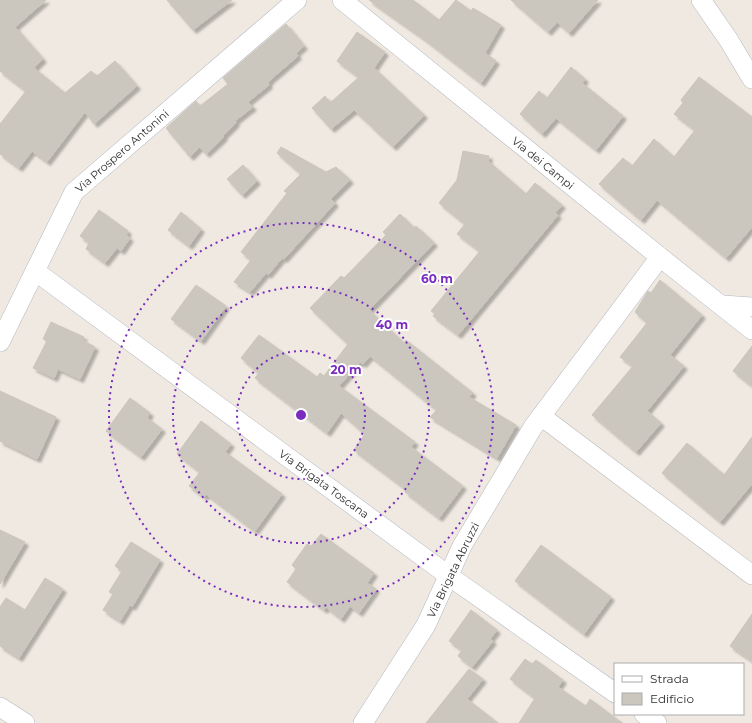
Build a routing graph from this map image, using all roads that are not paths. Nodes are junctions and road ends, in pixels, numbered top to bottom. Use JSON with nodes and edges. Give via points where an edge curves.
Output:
{"nodes":[{"id":1,"x":297,"y":0,"type":"edge"},
{"id":2,"x":701,"y":0,"type":"edge"},
{"id":3,"x":352,"y":3,"type":"edge"},
{"id":4,"x":752,"y":79,"type":"edge"},
{"id":5,"x":660,"y":257,"type":"junction"},
{"id":6,"x":35,"y":271,"type":"junction"},
{"id":7,"x":723,"y":305,"type":"junction"},
{"id":8,"x":752,"y":307,"type":"edge"},
{"id":9,"x":752,"y":330,"type":"edge"},
{"id":10,"x":0,"y":342,"type":"edge"},
{"id":11,"x":541,"y":416,"type":"junction"},
{"id":12,"x":449,"y":576,"type":"junction"},
{"id":13,"x":752,"y":576,"type":"edge"},
{"id":14,"x":614,"y":692,"type":"edge"},
{"id":15,"x":0,"y":707,"type":"edge"},
{"id":16,"x":645,"y":715,"type":"edge"},
{"id":17,"x":25,"y":723,"type":"edge"},
{"id":18,"x":363,"y":723,"type":"edge"},
{"id":19,"x":657,"y":723,"type":"edge"}],
"edges":[{"from":1,"to":6,"type":"street","name":"Via Prospero Antonini","via":[[74,192]]},
{"from":2,"to":4,"type":"street"},
{"from":3,"to":5,"type":"street","name":"Via dei Campi"},
{"from":5,"to":7,"type":"street","name":"Via dei Campi"},
{"from":5,"to":11,"type":"street","name":"Via Brigata Abruzzi"},
{"from":6,"to":10,"type":"street","name":"Via Prospero Antonini"},
{"from":6,"to":12,"type":"street","name":"Via Brigata Toscana"},
{"from":7,"to":8,"type":"street"},
{"from":7,"to":9,"type":"street","name":"Via dei Campi"},
{"from":11,"to":12,"type":"street","name":"Via Brigata Abruzzi","via":[[462,546]]},
{"from":11,"to":13,"type":"street"},
{"from":12,"to":14,"type":"street","name":"Via Brigata Toscana"},
{"from":12,"to":18,"type":"street","name":"Via Brigata Abruzzi","via":[[426,625]]},
{"from":15,"to":17,"type":"street"},
{"from":16,"to":19,"type":"street"}]}
